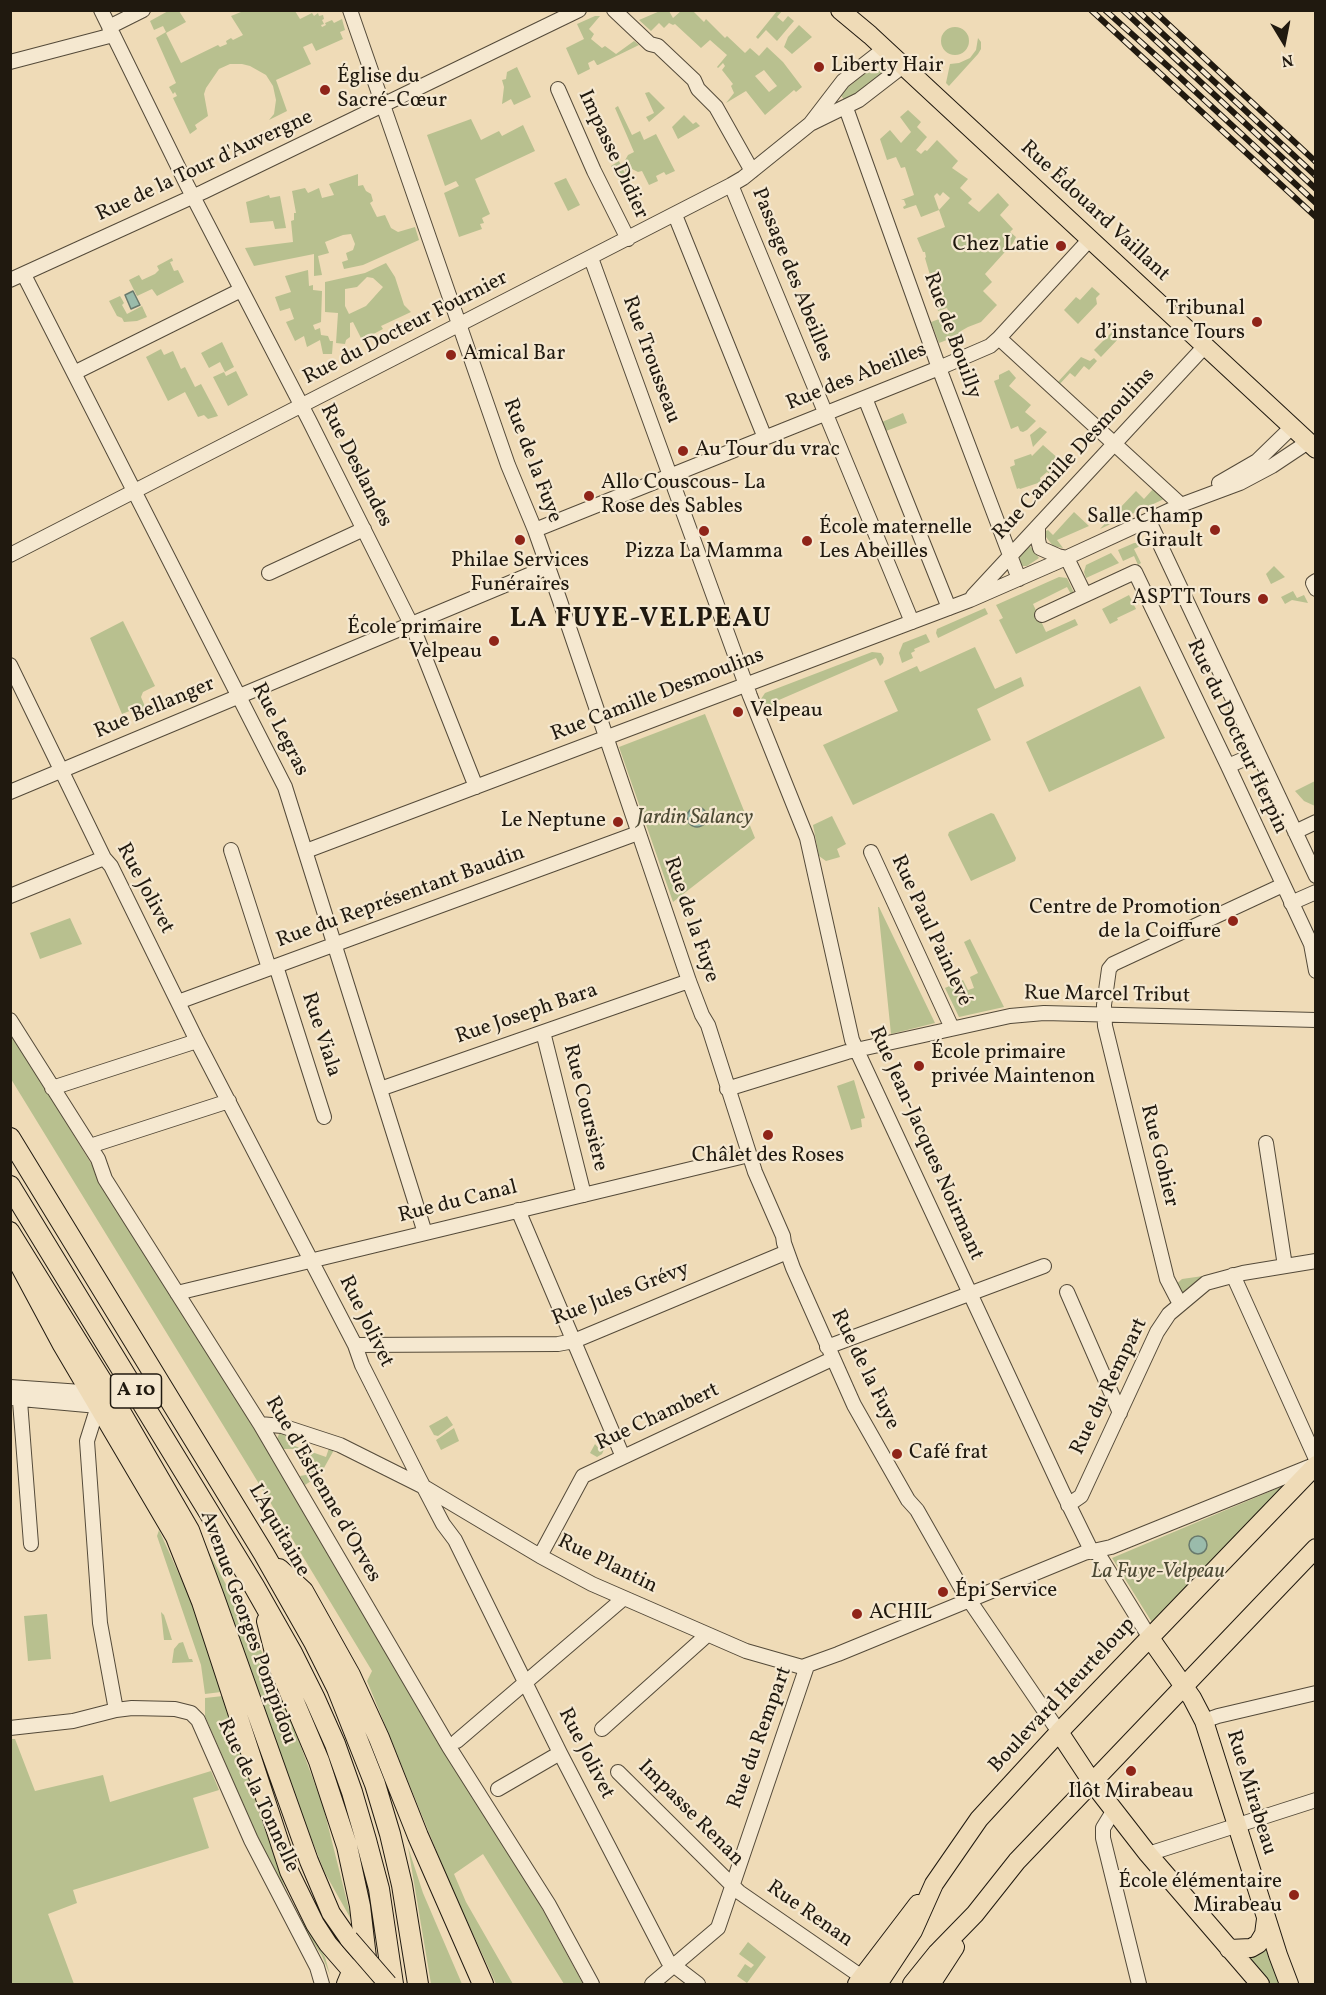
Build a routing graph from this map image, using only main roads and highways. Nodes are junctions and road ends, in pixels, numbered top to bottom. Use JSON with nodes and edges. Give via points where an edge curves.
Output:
{"nodes":[{"id":1,"x":840,"y":10,"type":"edge"},
{"id":2,"x":1312,"y":445,"type":"edge"},
{"id":3,"x":10,"y":1138,"type":"edge"},
{"id":4,"x":10,"y":1186,"type":"edge"},
{"id":5,"x":10,"y":1231,"type":"edge"},
{"id":6,"x":10,"y":1248,"type":"edge"},
{"id":7,"x":99,"y":1397,"type":"junction"},
{"id":8,"x":1316,"y":1465,"type":"edge"},
{"id":9,"x":1316,"y":1548,"type":"edge"},
{"id":10,"x":264,"y":1554,"type":"junction"},
{"id":11,"x":260,"y":1596,"type":"junction"},
{"id":12,"x":1150,"y":1638,"type":"junction"},
{"id":13,"x":1184,"y":1686,"type":"junction"},
{"id":14,"x":1059,"y":1732,"type":"junction"},
{"id":15,"x":1092,"y":1782,"type":"junction"},
{"id":16,"x":418,"y":1836,"type":"junction"},
{"id":17,"x":975,"y":1914,"type":"junction"},
{"id":18,"x":1266,"y":1918,"type":"junction"},
{"id":19,"x":1230,"y":1949,"type":"junction"},
{"id":20,"x":360,"y":1978,"type":"edge"},
{"id":21,"x":866,"y":1982,"type":"edge"},
{"id":22,"x":388,"y":1984,"type":"edge"},
{"id":23,"x":393,"y":1984,"type":"edge"},
{"id":24,"x":418,"y":1984,"type":"edge"},
{"id":25,"x":470,"y":1984,"type":"edge"},
{"id":26,"x":483,"y":1984,"type":"edge"},
{"id":27,"x":912,"y":1984,"type":"edge"},
{"id":28,"x":931,"y":1984,"type":"edge"},
{"id":29,"x":1260,"y":1984,"type":"edge"},
{"id":30,"x":1289,"y":1984,"type":"edge"}],
"edges":[{"from":1,"to":2,"type":"main road","name":"Rue Édouard Vaillant"},
{"from":3,"to":10,"type":"highway","name":"L'Aquitaine","number":"A 10"},
{"from":4,"to":11,"type":"highway","number":"A 10"},
{"from":5,"to":7,"type":"main road","name":"Avenue Georges Pompidou"},
{"from":6,"to":7,"type":"main road","name":"Avenue Georges Pompidou","via":[[47,1318]]},
{"from":7,"to":20,"type":"main road","name":"Avenue Georges Pompidou","bridge":true,"via":[[176,1504],[190,1530],[309,1862],[331,1913],[349,1939]]},
{"from":7,"to":20,"type":"main road","name":"Avenue Georges Pompidou","via":[[116,1436],[166,1519],[189,1569],[289,1871],[328,1944]]},
{"from":8,"to":12,"type":"main road","name":"Boulevard Heurteloup"},
{"from":9,"to":13,"type":"main road"},
{"from":10,"to":16,"type":"highway","via":[[303,1591],[333,1642],[375,1727]]},
{"from":10,"to":24,"type":"highway","name":"L'Aquitaine","number":"A 10","via":[[337,1688],[375,1784],[402,1885]]},
{"from":11,"to":20,"type":"highway","via":[[278,1664],[319,1761],[347,1846],[360,1906]]},
{"from":11,"to":23,"type":"highway","number":"A 10","via":[[315,1699],[352,1792],[379,1889]]},
{"from":12,"to":13,"type":"main road","name":"Rue Mirabeau"},
{"from":12,"to":14,"type":"main road","name":"Boulevard Heurteloup"},
{"from":13,"to":15,"type":"main road"},
{"from":13,"to":18,"type":"main road","name":"Rue Mirabeau","via":[[1204,1721]]},
{"from":14,"to":15,"type":"main road"},
{"from":14,"to":21,"type":"main road","name":"Boulevard Heurteloup","via":[[979,1819],[899,1926]]},
{"from":15,"to":17,"type":"main road","via":[[1017,1861]]},
{"from":15,"to":19,"type":"main road"},
{"from":16,"to":25,"type":"highway"},
{"from":16,"to":26,"type":"highway"},
{"from":17,"to":27,"type":"main road"},
{"from":17,"to":28,"type":"main road"},
{"from":18,"to":19,"type":"main road","via":[[1258,1944]]},
{"from":18,"to":30,"type":"main road","name":"Rue Mirabeau"},
{"from":19,"to":29,"type":"main road"},
{"from":20,"to":22,"type":"main road","name":"Avenue Georges Pompidou","bridge":true}]}
